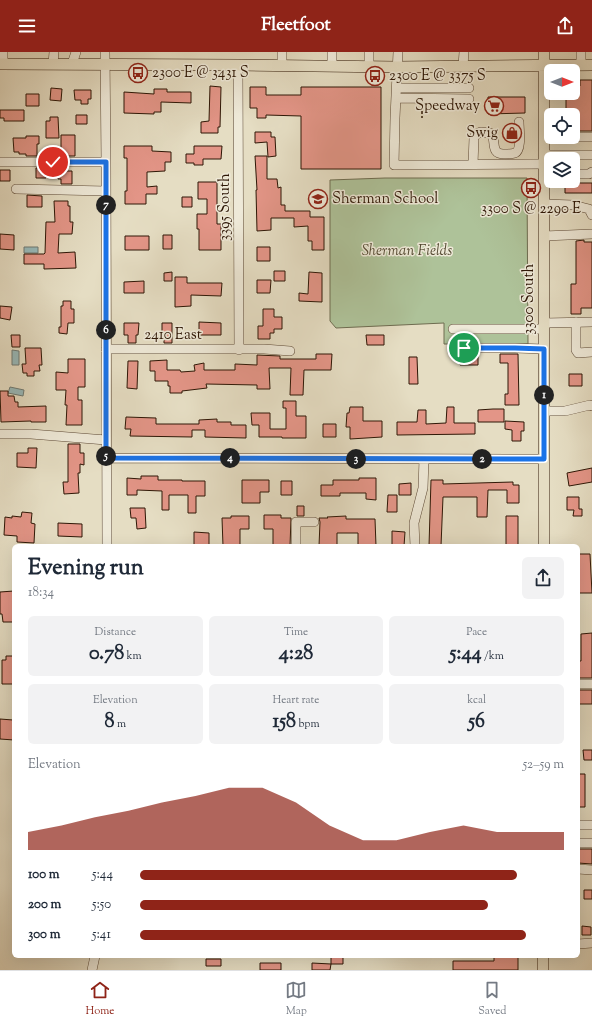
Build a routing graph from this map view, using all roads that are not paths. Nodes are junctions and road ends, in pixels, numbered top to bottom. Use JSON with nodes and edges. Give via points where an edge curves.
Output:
{"nodes":[{"id":1,"x":3,"y":52,"type":"edge"},
{"id":2,"x":54,"y":52,"type":"edge"},
{"id":3,"x":76,"y":52,"type":"edge"},
{"id":4,"x":105,"y":52,"type":"edge"},
{"id":5,"x":282,"y":52,"type":"edge"},
{"id":6,"x":332,"y":52,"type":"edge"},
{"id":7,"x":369,"y":52,"type":"edge"},
{"id":8,"x":398,"y":52,"type":"edge"},
{"id":9,"x":464,"y":52,"type":"edge"},
{"id":10,"x":544,"y":52,"type":"edge"},
{"id":11,"x":581,"y":52,"type":"edge"},
{"id":12,"x":2,"y":64,"type":"edge"},
{"id":13,"x":53,"y":64,"type":"junction"},
{"id":14,"x":72,"y":64,"type":"junction"},
{"id":15,"x":105,"y":64,"type":"junction"},
{"id":16,"x":238,"y":64,"type":"junction"},
{"id":17,"x":544,"y":64,"type":"edge"},
{"id":18,"x":282,"y":65,"type":"junction"},
{"id":19,"x":544,"y":65,"type":"edge"},
{"id":20,"x":587,"y":65,"type":"edge"},
{"id":21,"x":332,"y":66,"type":"junction"},
{"id":22,"x":464,"y":66,"type":"junction"},
{"id":23,"x":369,"y":67,"type":"junction"},
{"id":24,"x":397,"y":67,"type":"junction"},
{"id":25,"x":397,"y":88,"type":"junction"},
{"id":26,"x":470,"y":88,"type":"dead end"},
{"id":27,"x":397,"y":98,"type":"junction"},
{"id":28,"x":469,"y":98,"type":"dead end"},
{"id":29,"x":519,"y":122,"type":"dead end"},
{"id":30,"x":580,"y":137,"type":"edge"},
{"id":31,"x":592,"y":137,"type":"edge"},
{"id":32,"x":592,"y":155,"type":"edge"},
{"id":33,"x":580,"y":158,"type":"edge"},
{"id":34,"x":0,"y":162,"type":"edge"},
{"id":35,"x":106,"y":162,"type":"junction"},
{"id":36,"x":473,"y":164,"type":"junction"},
{"id":37,"x":544,"y":167,"type":"edge"},
{"id":38,"x":592,"y":172,"type":"edge"},
{"id":39,"x":580,"y":174,"type":"edge"},
{"id":40,"x":545,"y":188,"type":"edge"},
{"id":41,"x":16,"y":189,"type":"dead end"},
{"id":42,"x":106,"y":191,"type":"junction"},
{"id":43,"x":544,"y":204,"type":"junction"},
{"id":44,"x":592,"y":215,"type":"edge"},
{"id":45,"x":592,"y":234,"type":"edge"},
{"id":46,"x":544,"y":236,"type":"junction"},
{"id":47,"x":576,"y":322,"type":"junction"},
{"id":48,"x":592,"y":322,"type":"edge"},
{"id":49,"x":544,"y":326,"type":"junction"},
{"id":50,"x":453,"y":329,"type":"dead end"},
{"id":51,"x":464,"y":348,"type":"dead end"},
{"id":52,"x":106,"y":349,"type":"junction"},
{"id":53,"x":544,"y":349,"type":"junction"},
{"id":54,"x":239,"y":350,"type":"junction"},
{"id":55,"x":290,"y":351,"type":"dead end"},
{"id":56,"x":592,"y":352,"type":"edge"},
{"id":57,"x":592,"y":406,"type":"edge"},
{"id":58,"x":544,"y":411,"type":"junction"},
{"id":59,"x":0,"y":434,"type":"edge"},
{"id":60,"x":106,"y":440,"type":"junction"},
{"id":61,"x":106,"y":458,"type":"junction"},
{"id":62,"x":424,"y":459,"type":"junction"},
{"id":63,"x":544,"y":459,"type":"junction"},
{"id":64,"x":314,"y":522,"type":"dead end"},
{"id":65,"x":107,"y":544,"type":"edge"},
{"id":66,"x":296,"y":544,"type":"edge"},
{"id":67,"x":415,"y":544,"type":"edge"},
{"id":68,"x":544,"y":544,"type":"edge"},
{"id":69,"x":580,"y":684,"type":"edge"},
{"id":70,"x":592,"y":684,"type":"edge"},
{"id":71,"x":580,"y":825,"type":"edge"},
{"id":72,"x":592,"y":825,"type":"edge"},
{"id":73,"x":592,"y":843,"type":"edge"},
{"id":74,"x":580,"y":844,"type":"edge"},
{"id":75,"x":580,"y":869,"type":"edge"},
{"id":76,"x":592,"y":870,"type":"edge"},
{"id":77,"x":592,"y":943,"type":"edge"},
{"id":78,"x":580,"y":944,"type":"edge"},
{"id":79,"x":95,"y":958,"type":"edge"},
{"id":80,"x":543,"y":958,"type":"edge"},
{"id":81,"x":92,"y":970,"type":"edge"},
{"id":82,"x":543,"y":970,"type":"edge"}],
"edges":[{"from":1,"to":12,"type":"street"},
{"from":2,"to":13,"type":"street"},
{"from":3,"to":14,"type":"street"},
{"from":4,"to":15,"type":"street"},
{"from":5,"to":18,"type":"street"},
{"from":6,"to":21,"type":"street"},
{"from":7,"to":23,"type":"street"},
{"from":8,"to":24,"type":"street"},
{"from":9,"to":22,"type":"street"},
{"from":10,"to":17,"type":"main road","name":"3300 South"},
{"from":11,"to":20,"type":"street"},
{"from":12,"to":13,"type":"main road"},
{"from":13,"to":14,"type":"main road"},
{"from":14,"to":15,"type":"main road"},
{"from":15,"to":16,"type":"main road"},
{"from":15,"to":35,"type":"street"},
{"from":16,"to":18,"type":"main road"},
{"from":16,"to":54,"type":"street","name":"3395 South"},
{"from":18,"to":21,"type":"main road"},
{"from":19,"to":22,"type":"main road"},
{"from":21,"to":23,"type":"main road"},
{"from":22,"to":24,"type":"main road"},
{"from":23,"to":24,"type":"main road"},
{"from":24,"to":25,"type":"street"},
{"from":25,"to":26,"type":"street"},
{"from":25,"to":27,"type":"street"},
{"from":27,"to":28,"type":"street"},
{"from":27,"to":36,"type":"street","via":[[394,165]]},
{"from":29,"to":36,"type":"street","via":[[519,147],[514,153],[503,154],[496,151],[490,133],[476,134]]},
{"from":30,"to":31,"type":"street"},
{"from":32,"to":33,"type":"street"},
{"from":34,"to":35,"type":"street"},
{"from":35,"to":42,"type":"street"},
{"from":36,"to":37,"type":"street"},
{"from":38,"to":39,"type":"street"},
{"from":40,"to":43,"type":"main road","name":"3300 South"},
{"from":41,"to":42,"type":"street"},
{"from":42,"to":52,"type":"street"},
{"from":43,"to":44,"type":"street","via":[[573,205],[589,209]]},
{"from":43,"to":46,"type":"main road","name":"3300 South"},
{"from":45,"to":46,"type":"street"},
{"from":46,"to":49,"type":"main road","name":"3300 South"},
{"from":47,"to":48,"type":"street"},
{"from":47,"to":49,"type":"street"},
{"from":47,"to":56,"type":"street","via":[[576,350],[578,353]]},
{"from":49,"to":50,"type":"street"},
{"from":49,"to":53,"type":"main road","name":"3300 South"},
{"from":51,"to":53,"type":"street"},
{"from":52,"to":54,"type":"street","name":"2410 East"},
{"from":52,"to":60,"type":"street"},
{"from":53,"to":58,"type":"main road","name":"3300 South"},
{"from":54,"to":55,"type":"street","name":"2410 East"},
{"from":57,"to":58,"type":"street","via":[[565,411]]},
{"from":58,"to":63,"type":"main road","name":"3300 South"},
{"from":59,"to":60,"type":"street"},
{"from":60,"to":61,"type":"street"},
{"from":61,"to":62,"type":"street"},
{"from":61,"to":65,"type":"street"},
{"from":62,"to":63,"type":"street"},
{"from":62,"to":67,"type":"street","via":[[423,488],[414,523]]},
{"from":63,"to":68,"type":"main road","name":"3300 South"},
{"from":64,"to":66,"type":"street","via":[[296,522]]},
{"from":69,"to":70,"type":"street"},
{"from":71,"to":72,"type":"street"},
{"from":73,"to":74,"type":"street"},
{"from":75,"to":76,"type":"street"},
{"from":77,"to":78,"type":"street"},
{"from":79,"to":81,"type":"street"},
{"from":80,"to":82,"type":"main road"}]}
